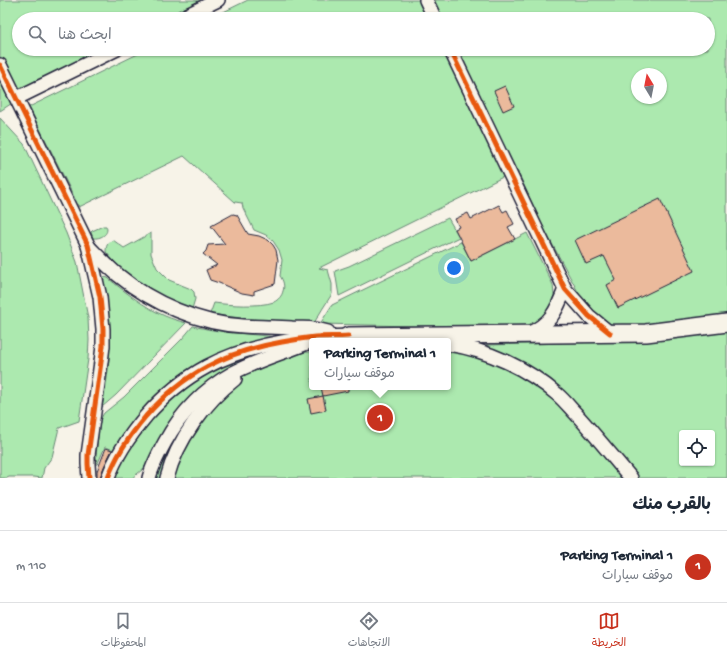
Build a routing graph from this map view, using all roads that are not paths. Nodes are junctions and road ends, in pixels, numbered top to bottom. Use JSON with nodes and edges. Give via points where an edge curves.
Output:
{"nodes":[{"id":1,"x":218,"y":0,"type":"edge"},
{"id":2,"x":426,"y":0,"type":"edge"},
{"id":3,"x":193,"y":12,"type":"edge"},
{"id":4,"x":432,"y":12,"type":"edge"},
{"id":5,"x":103,"y":56,"type":"edge"},
{"id":6,"x":453,"y":56,"type":"edge"},
{"id":7,"x":0,"y":65,"type":"edge"},
{"id":8,"x":16,"y":98,"type":"junction"},
{"id":9,"x":88,"y":246,"type":"junction"},
{"id":10,"x":565,"y":289,"type":"junction"},
{"id":11,"x":727,"y":314,"type":"edge"},
{"id":12,"x":727,"y":323,"type":"edge"},
{"id":13,"x":610,"y":333,"type":"junction"},
{"id":14,"x":646,"y":333,"type":"junction"},
{"id":15,"x":528,"y":335,"type":"junction"},
{"id":16,"x":344,"y":336,"type":"junction"},
{"id":17,"x":395,"y":336,"type":"junction"},
{"id":18,"x":330,"y":338,"type":"edge"},
{"id":19,"x":409,"y":338,"type":"edge"},
{"id":20,"x":309,"y":340,"type":"edge"},
{"id":21,"x":309,"y":343,"type":"edge"},
{"id":22,"x":451,"y":344,"type":"edge"},
{"id":23,"x":258,"y":362,"type":"junction"},
{"id":24,"x":146,"y":477,"type":"edge"},
{"id":25,"x":90,"y":478,"type":"edge"},
{"id":26,"x":108,"y":478,"type":"edge"},
{"id":27,"x":167,"y":478,"type":"edge"},
{"id":28,"x":631,"y":478,"type":"edge"}],
"edges":[{"from":1,"to":3,"type":"street"},
{"from":2,"to":4,"type":"street"},
{"from":5,"to":8,"type":"street"},
{"from":6,"to":10,"type":"street"},
{"from":7,"to":8,"type":"street"},
{"from":8,"to":9,"type":"street"},
{"from":9,"to":16,"type":"street","via":[[119,276],[150,297],[176,310],[219,323],[315,328]]},
{"from":9,"to":25,"type":"street","via":[[100,297],[103,330],[89,451]]},
{"from":10,"to":13,"type":"street","via":[[589,316]]},
{"from":10,"to":15,"type":"street","via":[[557,310],[549,320]]},
{"from":11,"to":14,"type":"main road","via":[[664,325]]},
{"from":12,"to":14,"type":"main road"},
{"from":13,"to":14,"type":"main road"},
{"from":13,"to":15,"type":"main road"},
{"from":15,"to":17,"type":"main road"},
{"from":16,"to":17,"type":"main road"},
{"from":16,"to":18,"type":"street"},
{"from":17,"to":19,"type":"street"},
{"from":20,"to":26,"type":"street","via":[[256,347],[237,353],[184,380],[141,422],[119,453]]},
{"from":21,"to":23,"type":"street"},
{"from":22,"to":28,"type":"street","via":[[494,356],[540,381],[589,429]]},
{"from":23,"to":24,"type":"street","via":[[222,380],[190,406],[170,433]]},
{"from":23,"to":27,"type":"street","via":[[226,387],[196,420],[187,432]]}]}
